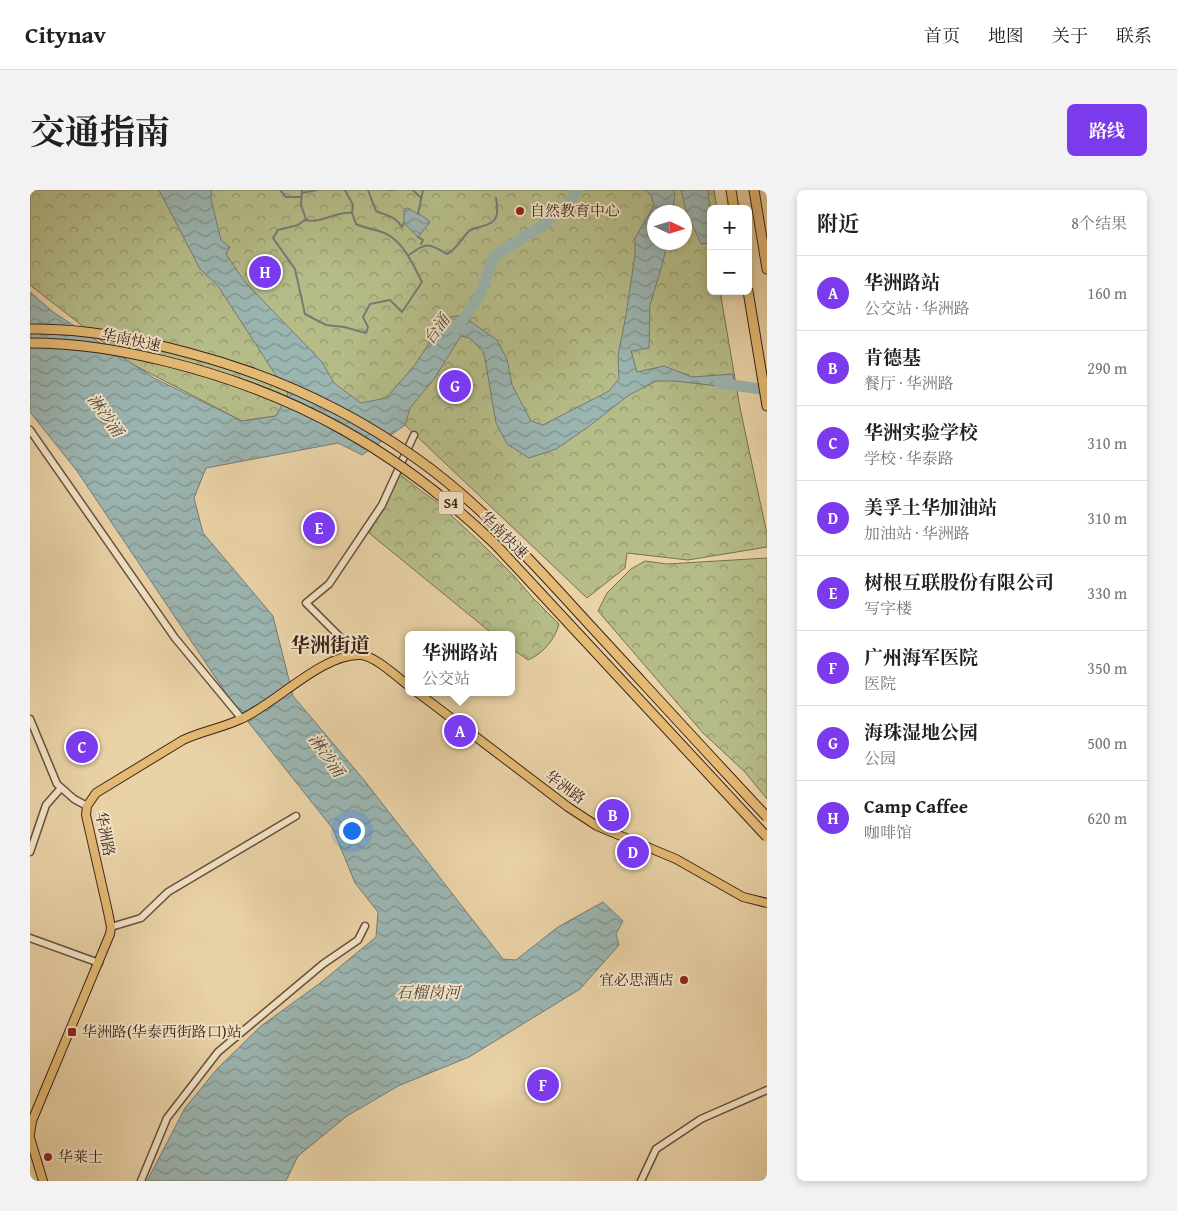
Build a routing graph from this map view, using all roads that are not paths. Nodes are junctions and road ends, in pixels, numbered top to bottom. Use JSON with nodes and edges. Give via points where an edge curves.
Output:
{"nodes":[{"id":1,"x":731,"y":190,"type":"edge"},
{"id":2,"x":754,"y":190,"type":"edge"},
{"id":3,"x":733,"y":205,"type":"edge"},
{"id":4,"x":767,"y":269,"type":"edge"},
{"id":5,"x":749,"y":295,"type":"edge"},
{"id":6,"x":30,"y":328,"type":"edge"},
{"id":7,"x":30,"y":343,"type":"edge"},
{"id":8,"x":767,"y":403,"type":"edge"},
{"id":9,"x":30,"y":430,"type":"edge"},
{"id":10,"x":414,"y":435,"type":"dead end"},
{"id":11,"x":358,"y":655,"type":"junction"},
{"id":12,"x":405,"y":683,"type":"edge"},
{"id":13,"x":422,"y":696,"type":"edge"},
{"id":14,"x":30,"y":719,"type":"edge"},
{"id":15,"x":242,"y":719,"type":"junction"},
{"id":16,"x":61,"y":788,"type":"junction"},
{"id":17,"x":87,"y":806,"type":"junction"},
{"id":18,"x":296,"y":816,"type":"dead end"},
{"id":19,"x":767,"y":817,"type":"edge"},
{"id":20,"x":767,"y":837,"type":"edge"},
{"id":21,"x":30,"y":852,"type":"edge"},
{"id":22,"x":767,"y":903,"type":"edge"},
{"id":23,"x":365,"y":926,"type":"dead end"},
{"id":24,"x":111,"y":927,"type":"junction"},
{"id":25,"x":30,"y":938,"type":"edge"},
{"id":26,"x":99,"y":963,"type":"junction"},
{"id":27,"x":767,"y":1090,"type":"edge"},
{"id":28,"x":30,"y":1134,"type":"edge"},
{"id":29,"x":30,"y":1138,"type":"edge"},
{"id":30,"x":43,"y":1181,"type":"edge"},
{"id":31,"x":142,"y":1181,"type":"edge"},
{"id":32,"x":641,"y":1181,"type":"edge"}],
"edges":[{"from":1,"to":3,"type":"highway"},
{"from":2,"to":4,"type":"highway"},
{"from":5,"to":8,"type":"highway"},
{"from":6,"to":19,"type":"highway","name":"华南快速","number":"S4","bridge":true,"via":[[113,335],[224,362],[292,387],[385,437],[437,474],[496,525]]},
{"from":7,"to":20,"type":"highway","name":"华南快速","number":"S4","bridge":true,"via":[[100,347],[209,372],[310,412],[393,459],[449,502],[495,544]]},
{"from":9,"to":15,"type":"street","via":[[176,638]]},
{"from":10,"to":11,"type":"street","via":[[382,504],[329,584],[306,603]]},
{"from":11,"to":12,"type":"main road","via":[[380,664]]},
{"from":11,"to":15,"type":"main road","name":"华洲路","via":[[339,658]]},
{"from":13,"to":22,"type":"main road","name":"华洲路","via":[[597,826],[676,859],[744,897]]},
{"from":14,"to":16,"type":"street"},
{"from":15,"to":17,"type":"main road","name":"华洲路","via":[[183,740],[100,790]]},
{"from":16,"to":17,"type":"street"},
{"from":16,"to":21,"type":"street","via":[[46,805]]},
{"from":17,"to":24,"type":"main road","name":"华洲路","via":[[86,815]]},
{"from":18,"to":24,"type":"street","via":[[168,892],[141,918]]},
{"from":23,"to":31,"type":"street","via":[[358,940],[323,964],[218,1052],[167,1118]]},
{"from":24,"to":26,"type":"main road","name":"华洲路"},
{"from":25,"to":26,"type":"street"},
{"from":26,"to":28,"type":"main road","name":"华洲路","via":[[32,1121]]},
{"from":27,"to":32,"type":"street","via":[[702,1119],[656,1149]]},
{"from":29,"to":30,"type":"main road"}]}
